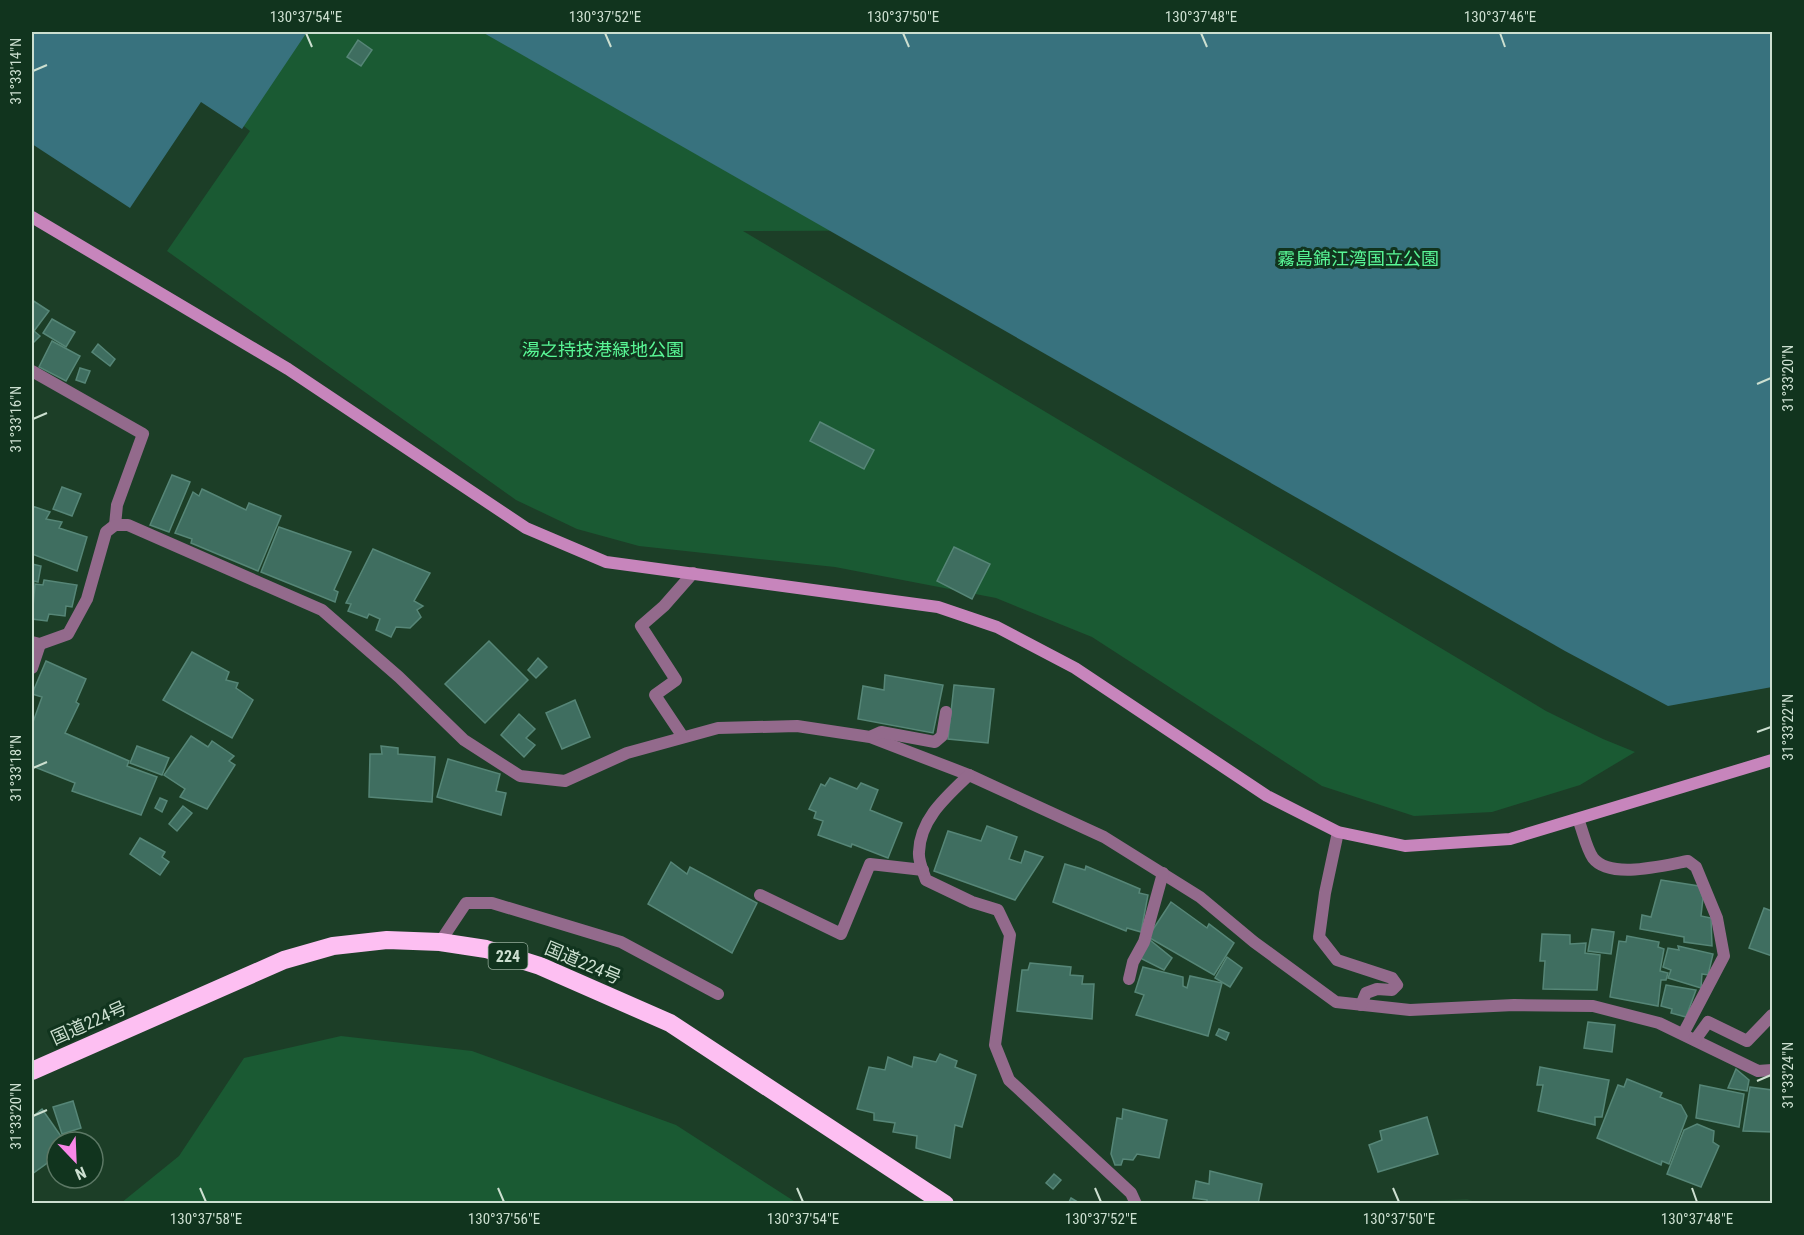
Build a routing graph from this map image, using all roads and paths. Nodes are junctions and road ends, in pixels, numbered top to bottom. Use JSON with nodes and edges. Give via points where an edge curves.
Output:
{"nodes":[{"id":1,"x":32,"y":217,"type":"edge"},
{"id":2,"x":32,"y":371,"type":"edge"},
{"id":3,"x":115,"y":525,"type":"junction"},
{"id":4,"x":693,"y":573,"type":"junction"},
{"id":5,"x":36,"y":643,"type":"edge"},
{"id":6,"x":32,"y":668,"type":"edge"},
{"id":7,"x":946,"y":712,"type":"dead end"},
{"id":8,"x":870,"y":737,"type":"junction"},
{"id":9,"x":683,"y":738,"type":"junction"},
{"id":10,"x":1773,"y":760,"type":"edge"},
{"id":11,"x":969,"y":776,"type":"junction"},
{"id":12,"x":1578,"y":819,"type":"junction"},
{"id":13,"x":1338,"y":832,"type":"junction"},
{"id":14,"x":923,"y":870,"type":"junction"},
{"id":15,"x":1163,"y":873,"type":"junction"},
{"id":16,"x":760,"y":895,"type":"dead end"},
{"id":17,"x":440,"y":942,"type":"junction"},
{"id":18,"x":1129,"y":979,"type":"dead end"},
{"id":19,"x":718,"y":994,"type":"dead end"},
{"id":20,"x":1361,"y":1005,"type":"junction"},
{"id":21,"x":1773,"y":1015,"type":"edge"},
{"id":22,"x":1683,"y":1034,"type":"junction"},
{"id":23,"x":1695,"y":1040,"type":"junction"},
{"id":24,"x":1773,"y":1070,"type":"edge"},
{"id":25,"x":32,"y":1071,"type":"edge"},
{"id":26,"x":945,"y":1203,"type":"edge"},
{"id":27,"x":1136,"y":1203,"type":"edge"}],
"edges":[{"from":1,"to":4,"type":"street","via":[[288,369],[526,528],[606,562]]},
{"from":2,"to":3,"type":"street","via":[[143,434],[117,505]]},
{"from":3,"to":5,"type":"street","via":[[106,532],[87,599],[68,634]]},
{"from":3,"to":9,"type":"street","via":[[128,525],[322,610],[464,740],[520,777],[565,781],[627,753]]},
{"from":4,"to":9,"type":"street","via":[[641,626],[676,680],[655,695]]},
{"from":4,"to":13,"type":"street","via":[[938,607],[997,627],[1075,668],[1268,796]]},
{"from":5,"to":6,"type":"street"},
{"from":7,"to":8,"type":"street","via":[[942,736],[935,742],[880,732]]},
{"from":8,"to":9,"type":"street","via":[[797,726],[718,728]]},
{"from":8,"to":11,"type":"street"},
{"from":10,"to":12,"type":"street"},
{"from":11,"to":14,"type":"street","via":[[944,799],[923,827],[918,854]]},
{"from":11,"to":15,"type":"street","via":[[1104,837]]},
{"from":12,"to":13,"type":"street","via":[[1510,839],[1405,846]]},
{"from":12,"to":22,"type":"street","via":[[1594,859],[1607,867],[1636,870],[1688,861],[1696,867],[1717,918],[1724,956]]},
{"from":13,"to":20,"type":"street","via":[[1319,937],[1337,960],[1392,978],[1397,986],[1366,993]]},
{"from":14,"to":16,"type":"street","via":[[870,864],[841,934]]},
{"from":14,"to":27,"type":"street","via":[[926,880],[998,910],[1010,935],[995,1045],[1009,1080],[1131,1193]]},
{"from":15,"to":18,"type":"street"},
{"from":15,"to":20,"type":"street","via":[[1336,1002]]},
{"from":17,"to":19,"type":"street","via":[[466,903],[492,903],[621,942]]},
{"from":17,"to":25,"type":"highway","name":"国道224号","number":"224","via":[[387,940],[333,946],[284,960]]},
{"from":17,"to":26,"type":"highway","name":"国道224号","number":"224","via":[[486,949],[540,966],[670,1023]]},
{"from":20,"to":22,"type":"street","via":[[1410,1010],[1593,1006],[1659,1023]]},
{"from":21,"to":23,"type":"street","via":[[1747,1041],[1708,1022]]},
{"from":22,"to":23,"type":"street"},
{"from":23,"to":24,"type":"street","via":[[1758,1071]]}]}
